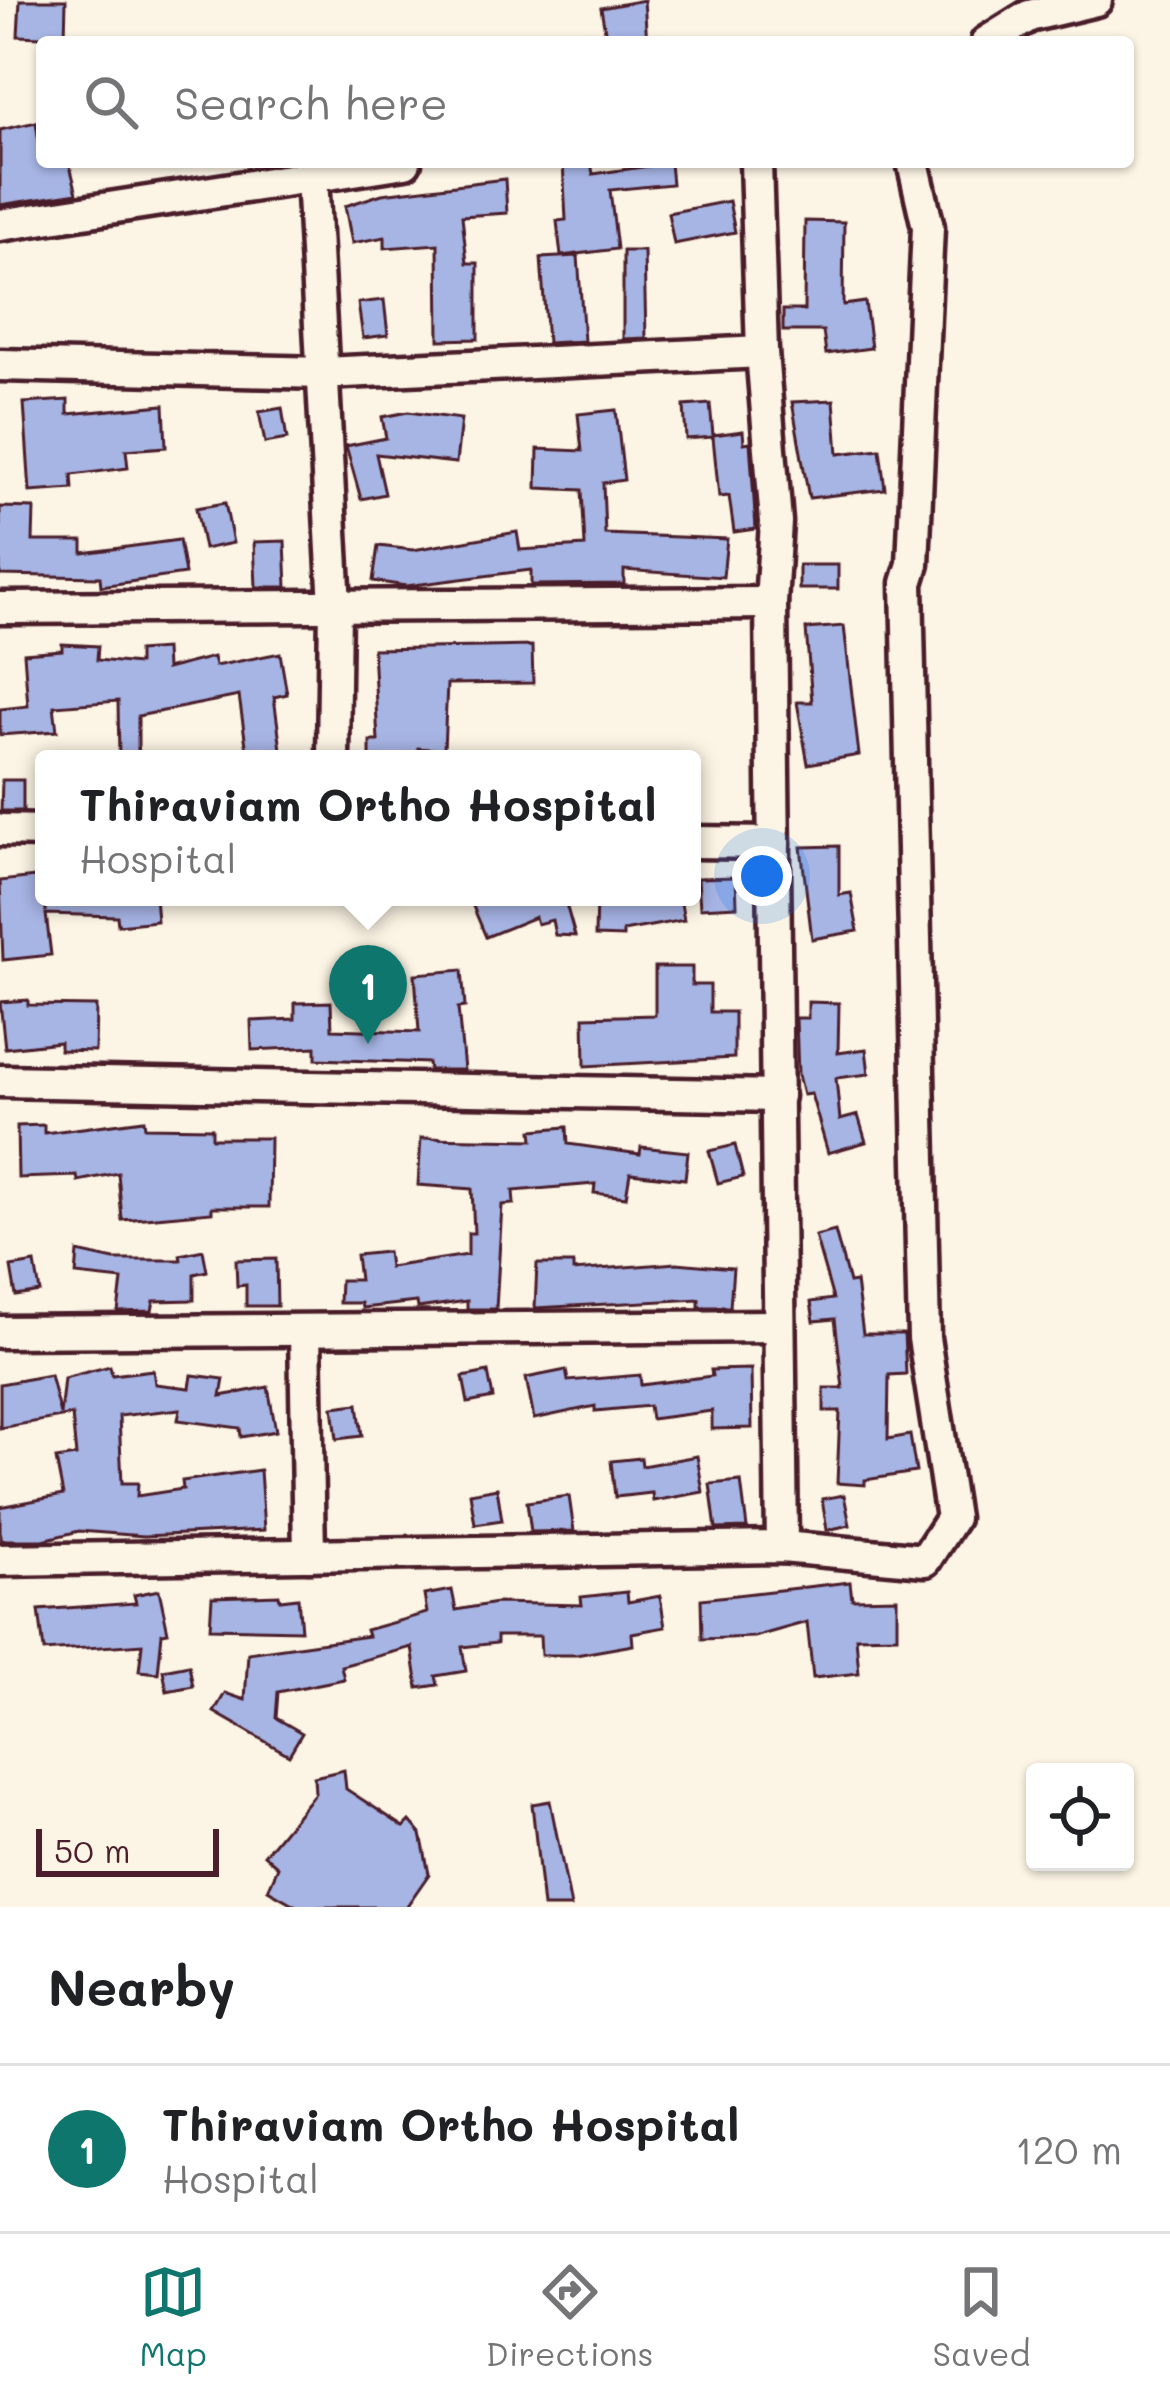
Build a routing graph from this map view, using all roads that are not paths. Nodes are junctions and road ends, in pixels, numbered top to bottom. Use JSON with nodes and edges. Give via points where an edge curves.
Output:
{"nodes":[{"id":1,"x":1096,"y":0,"type":"edge"},
{"id":2,"x":997,"y":36,"type":"edge"},
{"id":3,"x":365,"y":168,"type":"edge"},
{"id":4,"x":756,"y":168,"type":"edge"},
{"id":5,"x":914,"y":168,"type":"edge"},
{"id":6,"x":312,"y":176,"type":"junction"},
{"id":7,"x":0,"y":225,"type":"edge"},
{"id":8,"x":762,"y":352,"type":"junction"},
{"id":9,"x":0,"y":365,"type":"edge"},
{"id":10,"x":324,"y":373,"type":"junction"},
{"id":11,"x":771,"y":603,"type":"junction"},
{"id":12,"x":335,"y":606,"type":"junction"},
{"id":13,"x":0,"y":608,"type":"edge"},
{"id":14,"x":333,"y":750,"type":"edge"},
{"id":15,"x":0,"y":830,"type":"edge"},
{"id":16,"x":35,"y":831,"type":"edge"},
{"id":17,"x":701,"y":842,"type":"edge"},
{"id":18,"x":774,"y":843,"type":"junction"},
{"id":19,"x":0,"y":1081,"type":"edge"},
{"id":20,"x":778,"y":1096,"type":"junction"},
{"id":21,"x":779,"y":1326,"type":"junction"},
{"id":22,"x":0,"y":1332,"type":"edge"},
{"id":23,"x":305,"y":1332,"type":"junction"},
{"id":24,"x":782,"y":1547,"type":"junction"},
{"id":25,"x":309,"y":1555,"type":"junction"},
{"id":26,"x":0,"y":1560,"type":"edge"}],
"edges":[{"from":1,"to":2,"type":"street","via":[[1029,16]]},
{"from":3,"to":6,"type":"street"},
{"from":4,"to":8,"type":"street"},
{"from":5,"to":24,"type":"street","via":[[928,227],[907,583],[924,1338],[952,1518],[925,1560]]},
{"from":6,"to":7,"type":"street"},
{"from":6,"to":10,"type":"street"},
{"from":8,"to":10,"type":"street"},
{"from":8,"to":11,"type":"street","via":[[776,521]]},
{"from":9,"to":10,"type":"street"},
{"from":10,"to":12,"type":"street"},
{"from":11,"to":12,"type":"street"},
{"from":11,"to":18,"type":"street"},
{"from":12,"to":13,"type":"street"},
{"from":12,"to":14,"type":"street"},
{"from":15,"to":16,"type":"street"},
{"from":17,"to":18,"type":"street"},
{"from":18,"to":20,"type":"street"},
{"from":19,"to":20,"type":"street"},
{"from":20,"to":21,"type":"street"},
{"from":21,"to":23,"type":"street"},
{"from":21,"to":24,"type":"street"},
{"from":22,"to":23,"type":"street"},
{"from":23,"to":25,"type":"street"},
{"from":24,"to":25,"type":"street"},
{"from":25,"to":26,"type":"street"}]}
